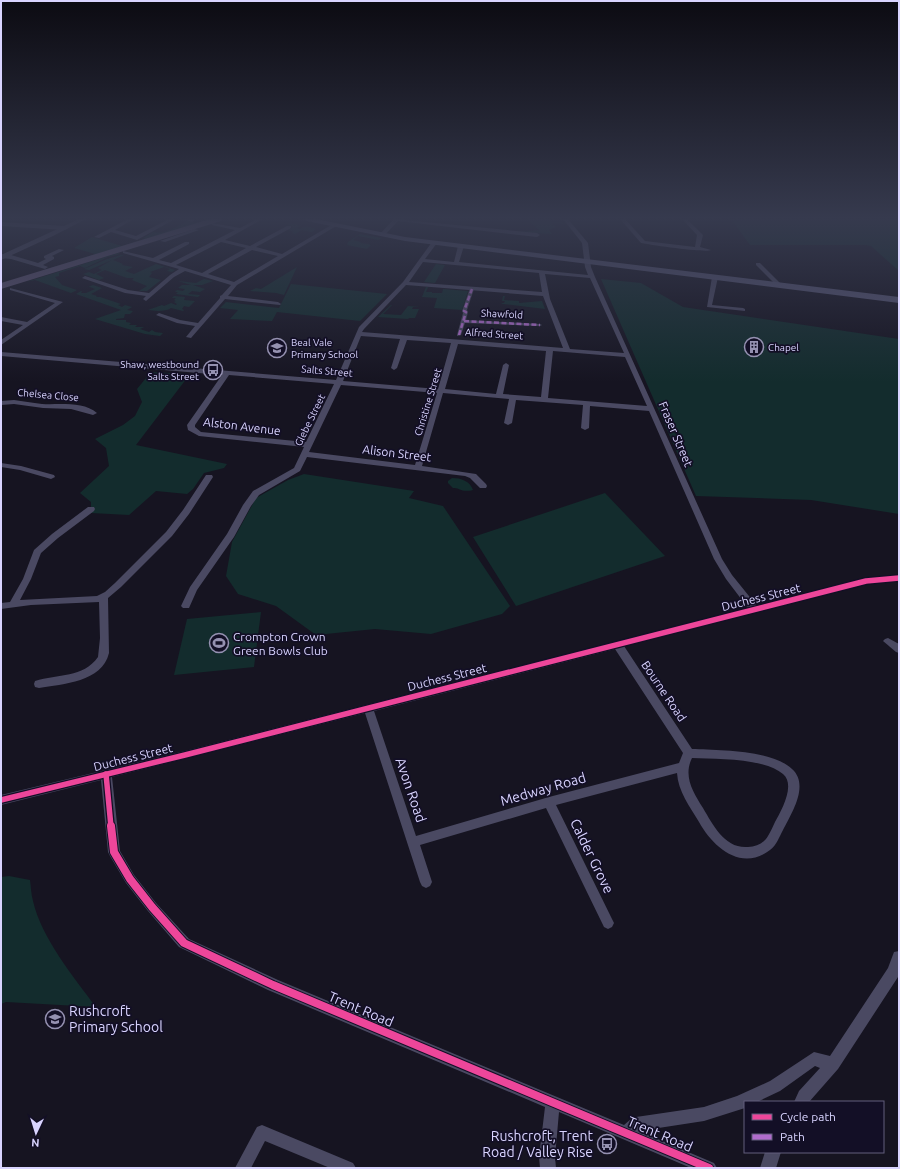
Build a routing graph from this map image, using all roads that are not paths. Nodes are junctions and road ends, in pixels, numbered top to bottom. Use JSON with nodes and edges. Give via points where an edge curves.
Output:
{"nodes":[{"id":1,"x":542,"y":273,"type":"edge"},
{"id":2,"x":42,"y":274,"type":"edge"},
{"id":3,"x":176,"y":274,"type":"edge"},
{"id":4,"x":198,"y":274,"type":"edge"},
{"id":5,"x":205,"y":274,"type":"edge"},
{"id":6,"x":253,"y":274,"type":"edge"},
{"id":7,"x":412,"y":274,"type":"edge"},
{"id":8,"x":548,"y":274,"type":"edge"},
{"id":9,"x":591,"y":274,"type":"edge"},
{"id":10,"x":689,"y":274,"type":"edge"},
{"id":11,"x":768,"y":274,"type":"edge"},
{"id":12,"x":202,"y":275,"type":"junction"},
{"id":13,"x":715,"y":277,"type":"junction"},
{"id":14,"x":592,"y":278,"type":"junction"},
{"id":15,"x":86,"y":281,"type":"dead end"},
{"id":16,"x":405,"y":283,"type":"junction"},
{"id":17,"x":235,"y":284,"type":"junction"},
{"id":18,"x":778,"y":284,"type":"junction"},
{"id":19,"x":1,"y":286,"type":"edge"},
{"id":20,"x":12,"y":289,"type":"dead end"},
{"id":21,"x":472,"y":289,"type":"junction"},
{"id":22,"x":546,"y":294,"type":"junction"},
{"id":23,"x":222,"y":298,"type":"junction"},
{"id":24,"x":899,"y":300,"type":"edge"},
{"id":25,"x":278,"y":304,"type":"dead end"},
{"id":26,"x":743,"y":310,"type":"dead end"},
{"id":27,"x":163,"y":318,"type":"dead end"},
{"id":28,"x":1,"y":319,"type":"edge"},
{"id":29,"x":464,"y":321,"type":"junction"},
{"id":30,"x":28,"y":324,"type":"junction"},
{"id":31,"x":198,"y":325,"type":"junction"},
{"id":32,"x":540,"y":325,"type":"dead end"},
{"id":33,"x":358,"y":334,"type":"junction"},
{"id":34,"x":189,"y":337,"type":"dead end"},
{"id":35,"x":404,"y":338,"type":"junction"},
{"id":36,"x":457,"y":338,"type":"junction"},
{"id":37,"x":1,"y":343,"type":"edge"},
{"id":38,"x":550,"y":348,"type":"junction"},
{"id":39,"x":568,"y":350,"type":"junction"},
{"id":40,"x":1,"y":354,"type":"edge"},
{"id":41,"x":628,"y":355,"type":"junction"},
{"id":42,"x":506,"y":365,"type":"dead end"},
{"id":43,"x":394,"y":368,"type":"dead end"},
{"id":44,"x":227,"y":373,"type":"junction"},
{"id":45,"x":339,"y":382,"type":"junction"},
{"id":46,"x":442,"y":391,"type":"junction"},
{"id":47,"x":500,"y":396,"type":"junction"},
{"id":48,"x":513,"y":397,"type":"junction"},
{"id":49,"x":544,"y":400,"type":"junction"},
{"id":50,"x":1,"y":403,"type":"edge"},
{"id":51,"x":587,"y":403,"type":"junction"},
{"id":52,"x":652,"y":409,"type":"junction"},
{"id":53,"x":93,"y":413,"type":"dead end"},
{"id":54,"x":508,"y":423,"type":"dead end"},
{"id":55,"x":585,"y":428,"type":"dead end"},
{"id":56,"x":309,"y":445,"type":"junction"},
{"id":57,"x":305,"y":454,"type":"junction"},
{"id":58,"x":1,"y":465,"type":"edge"},
{"id":59,"x":418,"y":468,"type":"junction"},
{"id":60,"x":51,"y":477,"type":"dead end"},
{"id":61,"x":209,"y":477,"type":"dead end"},
{"id":62,"x":483,"y":486,"type":"dead end"},
{"id":63,"x":91,"y":509,"type":"dead end"},
{"id":64,"x":899,"y":578,"type":"edge"},
{"id":65,"x":103,"y":597,"type":"junction"},
{"id":66,"x":14,"y":603,"type":"junction"},
{"id":67,"x":1,"y":606,"type":"edge"},
{"id":68,"x":186,"y":606,"type":"dead end"},
{"id":69,"x":755,"y":610,"type":"junction"},
{"id":70,"x":888,"y":641,"type":"dead end"},
{"id":71,"x":617,"y":644,"type":"junction"},
{"id":72,"x":899,"y":649,"type":"edge"},
{"id":73,"x":39,"y":684,"type":"dead end"},
{"id":74,"x":368,"y":708,"type":"junction"},
{"id":75,"x":690,"y":753,"type":"junction"},
{"id":76,"x":682,"y":767,"type":"junction"},
{"id":77,"x":106,"y":774,"type":"junction"},
{"id":78,"x":1,"y":800,"type":"edge"},
{"id":79,"x":549,"y":802,"type":"junction"},
{"id":80,"x":413,"y":842,"type":"junction"},
{"id":81,"x":426,"y":882,"type":"dead end"},
{"id":82,"x":608,"y":923,"type":"dead end"},
{"id":83,"x":899,"y":957,"type":"edge"},
{"id":84,"x":833,"y":1064,"type":"junction"},
{"id":85,"x":802,"y":1101,"type":"edge"},
{"id":86,"x":553,"y":1103,"type":"junction"},
{"id":87,"x":626,"y":1133,"type":"junction"},
{"id":88,"x":773,"y":1153,"type":"edge"},
{"id":89,"x":243,"y":1168,"type":"edge"},
{"id":90,"x":348,"y":1168,"type":"edge"},
{"id":91,"x":548,"y":1168,"type":"edge"},
{"id":92,"x":709,"y":1168,"type":"edge"},
{"id":93,"x":768,"y":1168,"type":"edge"}],
"edges":[{"from":1,"to":22,"type":"street"},
{"from":2,"to":19,"type":"main road"},
{"from":3,"to":15,"type":"street","via":[[148,297]]},
{"from":4,"to":12,"type":"street"},
{"from":5,"to":12,"type":"street"},
{"from":6,"to":17,"type":"street"},
{"from":7,"to":16,"type":"street","name":"Glebe Street"},
{"from":8,"to":14,"type":"street"},
{"from":9,"to":14,"type":"street","name":"Fraser Street"},
{"from":10,"to":13,"type":"main road"},
{"from":11,"to":18,"type":"street"},
{"from":12,"to":17,"type":"street"},
{"from":13,"to":18,"type":"main road"},
{"from":13,"to":26,"type":"street","via":[[709,306]]},
{"from":14,"to":41,"type":"street","name":"Fraser Street"},
{"from":16,"to":21,"type":"street"},
{"from":16,"to":33,"type":"street","name":"Glebe Street","via":[[365,322]]},
{"from":17,"to":23,"type":"street"},
{"from":18,"to":24,"type":"main road"},
{"from":20,"to":30,"type":"street","via":[[60,302]]},
{"from":21,"to":22,"type":"street"},
{"from":21,"to":29,"type":"street","name":"Christine Street","via":[[464,311]]},
{"from":22,"to":39,"type":"street"},
{"from":23,"to":25,"type":"street"},
{"from":23,"to":31,"type":"street"},
{"from":27,"to":31,"type":"street"},
{"from":28,"to":30,"type":"street"},
{"from":29,"to":32,"type":"street","name":"Shawfold"},
{"from":29,"to":36,"type":"street","name":"Christine Street"},
{"from":30,"to":37,"type":"street"},
{"from":31,"to":34,"type":"street"},
{"from":33,"to":35,"type":"street","name":"Alfred Street"},
{"from":33,"to":45,"type":"street","name":"Glebe Street"},
{"from":35,"to":36,"type":"street","name":"Alfred Street"},
{"from":35,"to":43,"type":"street"},
{"from":36,"to":38,"type":"street","name":"Alfred Street"},
{"from":36,"to":46,"type":"street","name":"Christine Street"},
{"from":38,"to":39,"type":"street","name":"Alfred Street"},
{"from":38,"to":49,"type":"street"},
{"from":39,"to":41,"type":"street","name":"Alfred Street"},
{"from":40,"to":44,"type":"street","name":"Salts Street"},
{"from":41,"to":52,"type":"street","name":"Fraser Street"},
{"from":42,"to":47,"type":"street"},
{"from":44,"to":45,"type":"street","name":"Salts Street"},
{"from":44,"to":56,"type":"street","name":"Alston Avenue","via":[[191,425],[194,431],[200,434]]},
{"from":45,"to":46,"type":"street","name":"Salts Street"},
{"from":45,"to":56,"type":"street","name":"Glebe Street"},
{"from":46,"to":47,"type":"street","name":"Salts Street"},
{"from":46,"to":59,"type":"street","name":"Christine Street"},
{"from":47,"to":48,"type":"street","name":"Salts Street"},
{"from":48,"to":49,"type":"street","name":"Salts Street"},
{"from":48,"to":54,"type":"street"},
{"from":49,"to":51,"type":"street","name":"Salts Street"},
{"from":50,"to":53,"type":"street","name":"Chelsea Close","via":[[16,401],[35,405],[71,405]]},
{"from":51,"to":52,"type":"street","name":"Salts Street"},
{"from":51,"to":55,"type":"street"},
{"from":52,"to":69,"type":"street","name":"Fraser Street","via":[[718,558],[729,577]]},
{"from":56,"to":57,"type":"street","name":"Glebe Street"},
{"from":57,"to":59,"type":"street","name":"Alison Street"},
{"from":57,"to":68,"type":"street","name":"Glebe Street","via":[[297,469],[256,493],[231,535],[193,589]]},
{"from":58,"to":60,"type":"street"},
{"from":59,"to":62,"type":"street","name":"Alison Street","via":[[466,474],[473,476]]},
{"from":61,"to":65,"type":"street","via":[[170,534]]},
{"from":63,"to":66,"type":"street","via":[[37,552]]},
{"from":64,"to":69,"type":"street","name":"Duchess Street","via":[[866,580]]},
{"from":65,"to":66,"type":"street"},
{"from":65,"to":73,"type":"street","via":[[103,657],[93,669],[81,675]]},
{"from":66,"to":67,"type":"street"},
{"from":69,"to":71,"type":"street","name":"Duchess Street"},
{"from":70,"to":72,"type":"street"},
{"from":71,"to":74,"type":"street","name":"Duchess Street"},
{"from":71,"to":75,"type":"street","name":"Bourne Road"},
{"from":74,"to":77,"type":"street","name":"Duchess Street"},
{"from":74,"to":80,"type":"street","name":"Avon Road"},
{"from":75,"to":76,"type":"street"},
{"from":75,"to":76,"type":"street","via":[[754,759],[772,763],[789,772],[793,790],[789,806],[771,840],[762,850],[754,853],[733,850],[714,836],[697,809],[682,776]]},
{"from":76,"to":79,"type":"street","name":"Medway Road"},
{"from":77,"to":78,"type":"street","name":"Duchess Street"},
{"from":77,"to":86,"type":"street","name":"Trent Road","via":[[114,852],[130,879],[184,943],[273,985]]},
{"from":79,"to":80,"type":"street","name":"Medway Road"},
{"from":79,"to":82,"type":"street","name":"Calder Grove"},
{"from":80,"to":81,"type":"street","name":"Avon Road"},
{"from":83,"to":84,"type":"street","via":[[893,972]]},
{"from":84,"to":85,"type":"street"},
{"from":84,"to":87,"type":"street","via":[[814,1059],[775,1086],[739,1103],[704,1114],[636,1124]]},
{"from":86,"to":87,"type":"street","name":"Trent Road"},
{"from":86,"to":91,"type":"street"},
{"from":87,"to":92,"type":"street","name":"Trent Road"},
{"from":88,"to":93,"type":"street"},
{"from":89,"to":90,"type":"street","via":[[262,1132]]}]}
